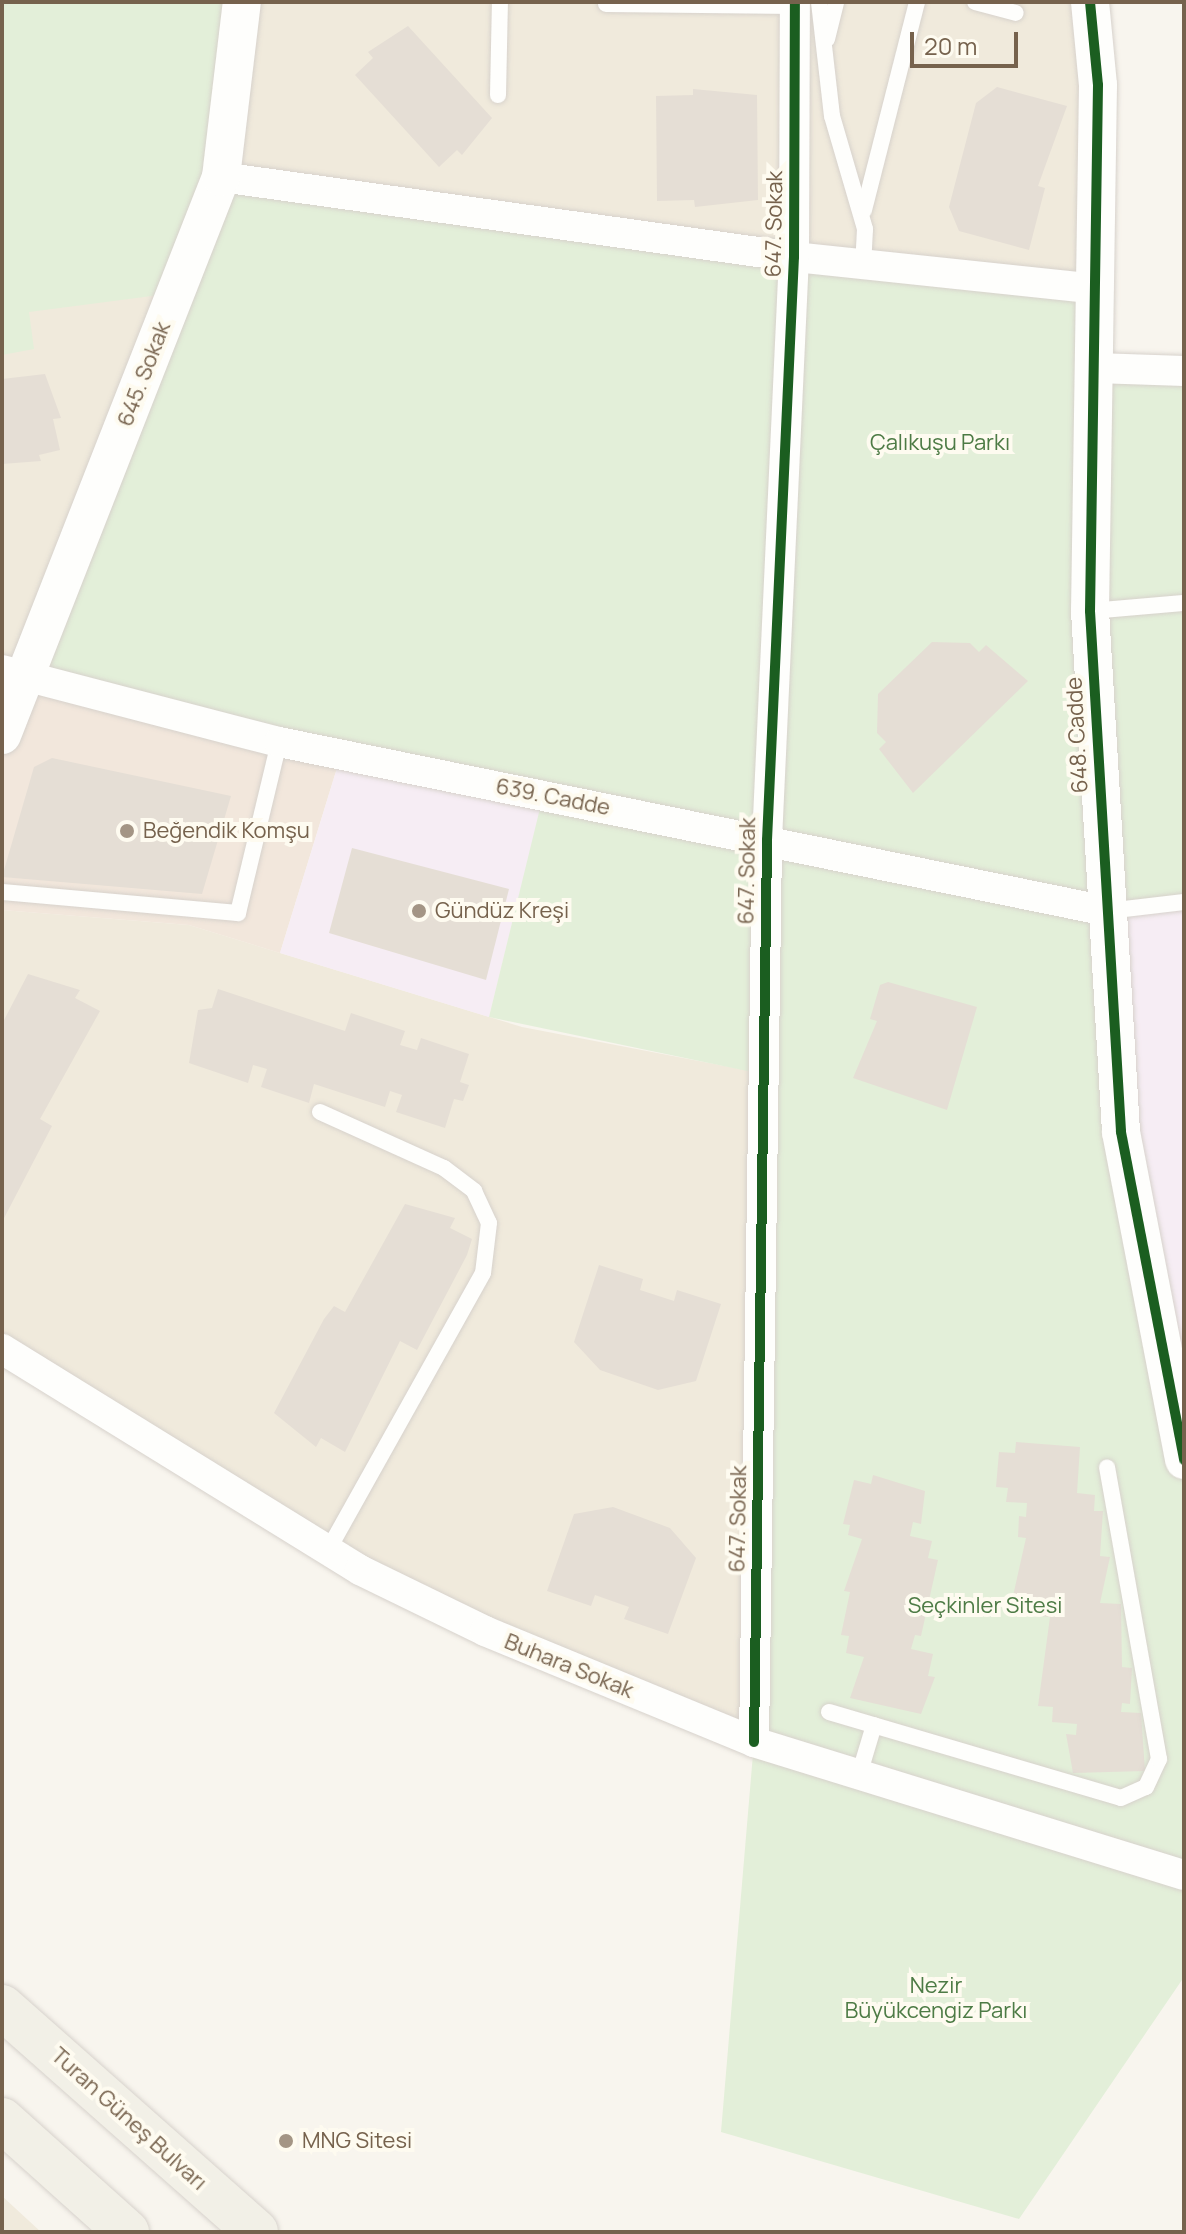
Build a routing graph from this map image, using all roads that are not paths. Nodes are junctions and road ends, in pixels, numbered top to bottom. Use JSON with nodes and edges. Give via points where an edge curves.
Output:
{"nodes":[{"id":1,"x":242,"y":2,"type":"edge"},
{"id":2,"x":500,"y":2,"type":"edge"},
{"id":3,"x":836,"y":2,"type":"edge"},
{"id":4,"x":917,"y":2,"type":"edge"},
{"id":5,"x":975,"y":2,"type":"edge"},
{"id":6,"x":1090,"y":2,"type":"edge"},
{"id":7,"x":803,"y":3,"type":"edge"},
{"id":8,"x":606,"y":4,"type":"dead end"},
{"id":9,"x":1016,"y":13,"type":"dead end"},
{"id":10,"x":824,"y":50,"type":"junction"},
{"id":11,"x":498,"y":95,"type":"dead end"},
{"id":12,"x":221,"y":177,"type":"junction"},
{"id":13,"x":863,"y":215,"type":"junction"},
{"id":14,"x":794,"y":257,"type":"junction"},
{"id":15,"x":863,"y":265,"type":"junction"},
{"id":16,"x":1098,"y":289,"type":"junction"},
{"id":17,"x":1096,"y":368,"type":"junction"},
{"id":18,"x":1184,"y":371,"type":"edge"},
{"id":19,"x":1184,"y":603,"type":"edge"},
{"id":20,"x":1090,"y":611,"type":"junction"},
{"id":21,"x":13,"y":674,"type":"edge"},
{"id":22,"x":2,"y":735,"type":"edge"},
{"id":23,"x":279,"y":742,"type":"junction"},
{"id":24,"x":767,"y":840,"type":"junction"},
{"id":25,"x":2,"y":892,"type":"edge"},
{"id":26,"x":1184,"y":902,"type":"edge"},
{"id":27,"x":1107,"y":911,"type":"junction"},
{"id":28,"x":320,"y":1112,"type":"dead end"},
{"id":29,"x":2,"y":1349,"type":"edge"},
{"id":30,"x":1184,"y":1460,"type":"edge"},
{"id":31,"x":1107,"y":1468,"type":"dead end"},
{"id":32,"x":328,"y":1550,"type":"junction"},
{"id":33,"x":829,"y":1712,"type":"dead end"},
{"id":34,"x":874,"y":1725,"type":"junction"},
{"id":35,"x":754,"y":1742,"type":"junction"},
{"id":36,"x":859,"y":1775,"type":"junction"},
{"id":37,"x":1184,"y":1875,"type":"edge"},
{"id":38,"x":2,"y":2007,"type":"edge"},
{"id":39,"x":2,"y":2120,"type":"edge"},
{"id":40,"x":127,"y":2232,"type":"edge"},
{"id":41,"x":256,"y":2232,"type":"edge"}],
"edges":[{"from":1,"to":12,"type":"street","name":"645. Sokak"},
{"from":2,"to":11,"type":"lane"},
{"from":3,"to":10,"type":"lane"},
{"from":4,"to":13,"type":"lane"},
{"from":5,"to":9,"type":"lane"},
{"from":6,"to":16,"type":"street","name":"648. Cadde","via":[[1098,85]]},
{"from":7,"to":8,"type":"lane"},
{"from":7,"to":10,"type":"lane"},
{"from":7,"to":14,"type":"street","name":"647. Sokak"},
{"from":10,"to":13,"type":"lane","via":[[832,116]]},
{"from":12,"to":14,"type":"street"},
{"from":12,"to":21,"type":"street","name":"645. Sokak"},
{"from":13,"to":15,"type":"lane"},
{"from":14,"to":15,"type":"street"},
{"from":14,"to":24,"type":"street","name":"647. Sokak"},
{"from":15,"to":16,"type":"street"},
{"from":16,"to":17,"type":"street","name":"648. Cadde"},
{"from":17,"to":18,"type":"street"},
{"from":17,"to":20,"type":"street","name":"648. Cadde"},
{"from":19,"to":20,"type":"lane"},
{"from":20,"to":27,"type":"street","name":"648. Cadde"},
{"from":21,"to":22,"type":"street","name":"645. Sokak"},
{"from":21,"to":23,"type":"street","name":"639. Cadde"},
{"from":23,"to":24,"type":"street","name":"639. Cadde"},
{"from":23,"to":25,"type":"lane","via":[[238,913]]},
{"from":24,"to":27,"type":"street","name":"639. Cadde"},
{"from":24,"to":35,"type":"street","name":"647. Sokak"},
{"from":26,"to":27,"type":"lane"},
{"from":27,"to":30,"type":"street","name":"648. Cadde","via":[[1121,1132]]},
{"from":28,"to":32,"type":"lane","via":[[444,1168],[474,1191],[489,1223],[483,1273]]},
{"from":29,"to":32,"type":"street","name":"Buhara Sokak"},
{"from":31,"to":34,"type":"lane","via":[[1159,1759],[1146,1787],[1121,1798]]},
{"from":32,"to":35,"type":"street","name":"Buhara Sokak","via":[[485,1631]]},
{"from":33,"to":34,"type":"lane"},
{"from":34,"to":36,"type":"lane"},
{"from":35,"to":36,"type":"street","name":"Buhara Sokak"},
{"from":36,"to":37,"type":"street","name":"Buhara Sokak"},
{"from":38,"to":41,"type":"main road","name":"Turan Güneş Bulvarı"},
{"from":39,"to":40,"type":"main road"}]}
